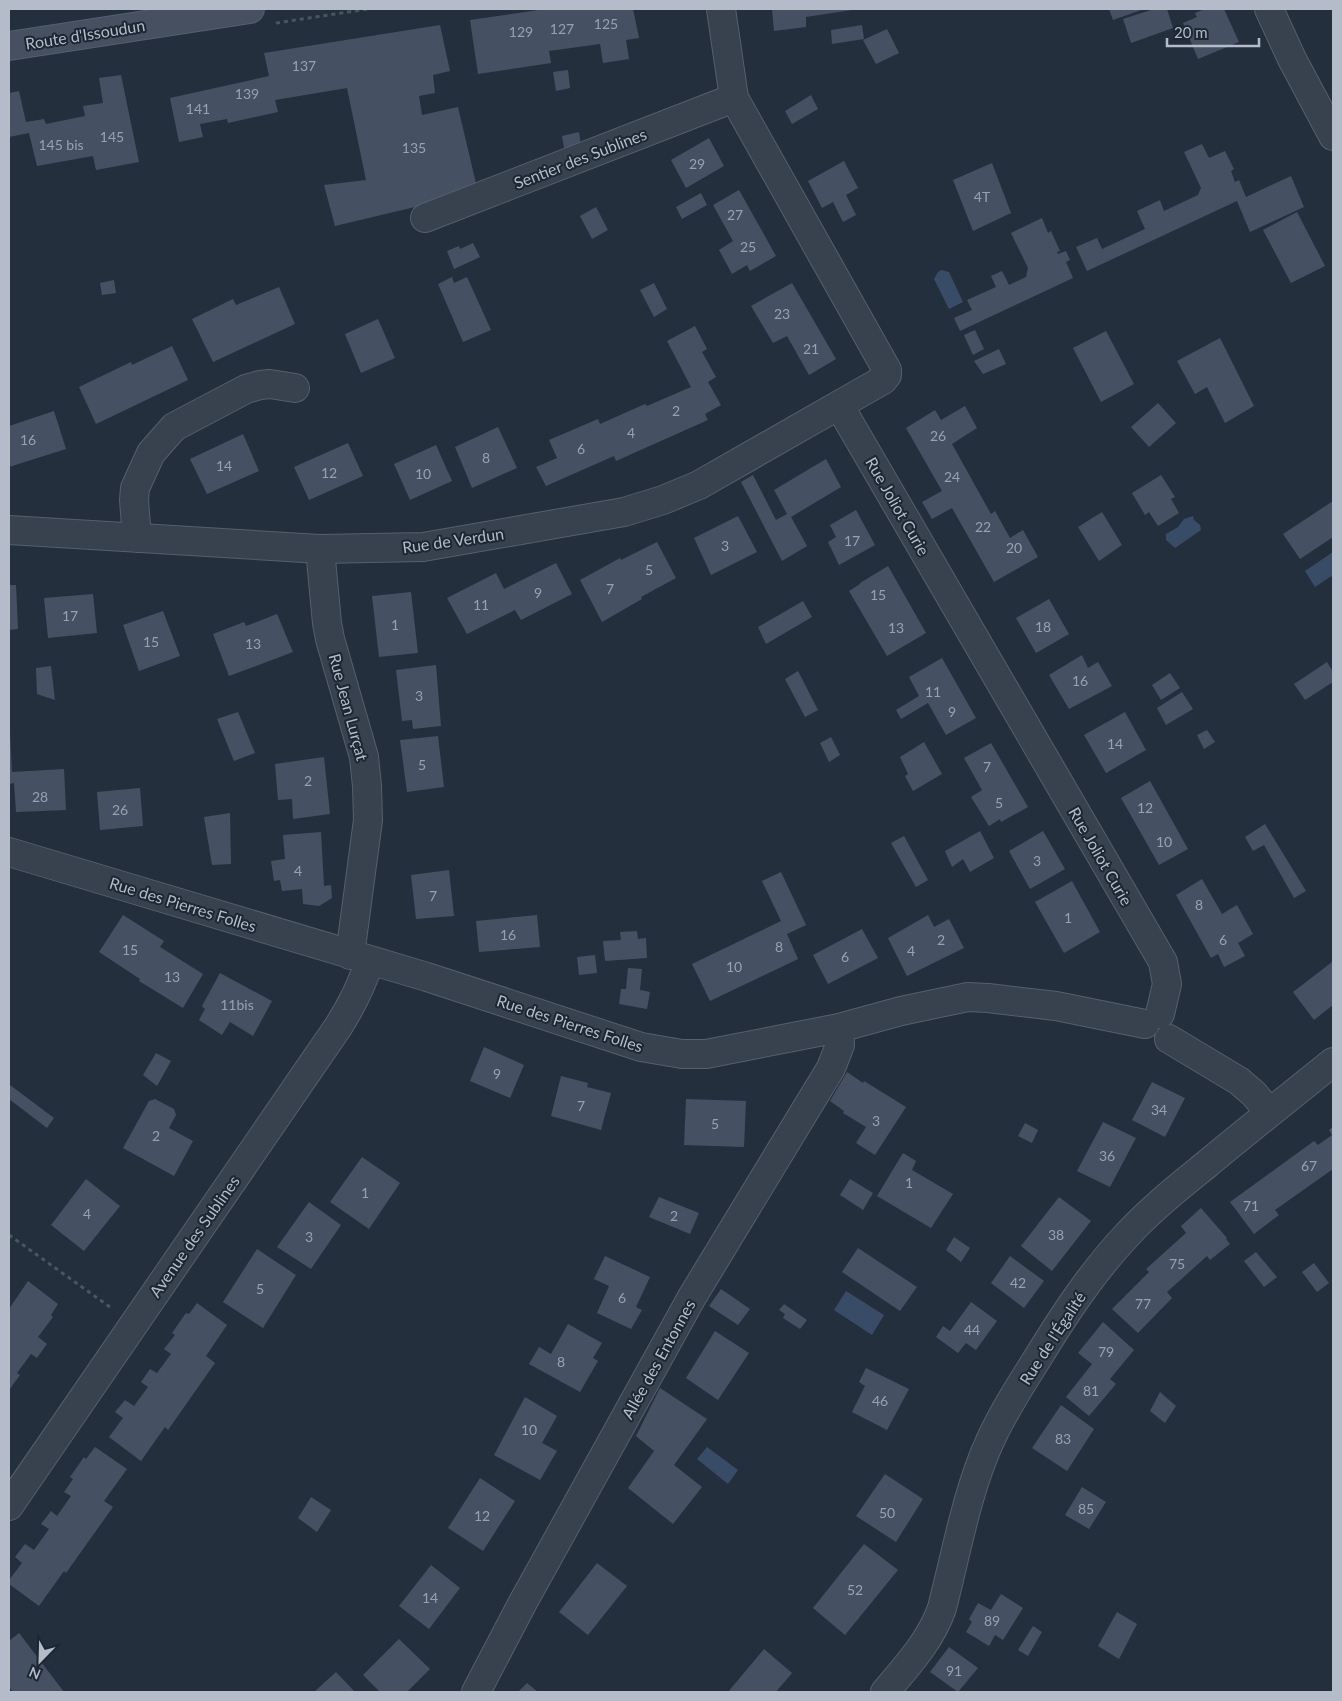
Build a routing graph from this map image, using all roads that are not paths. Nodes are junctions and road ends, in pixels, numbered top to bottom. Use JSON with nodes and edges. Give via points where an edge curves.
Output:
{"nodes":[{"id":1,"x":250,"y":9,"type":"edge"},
{"id":2,"x":721,"y":9,"type":"edge"},
{"id":3,"x":1269,"y":9,"type":"edge"},
{"id":4,"x":9,"y":46,"type":"edge"},
{"id":5,"x":734,"y":98,"type":"junction"},
{"id":6,"x":1333,"y":136,"type":"edge"},
{"id":7,"x":425,"y":218,"type":"dead end"},
{"id":8,"x":295,"y":388,"type":"dead end"},
{"id":9,"x":840,"y":404,"type":"junction"},
{"id":10,"x":9,"y":530,"type":"edge"},
{"id":11,"x":137,"y":538,"type":"junction"},
{"id":12,"x":320,"y":549,"type":"junction"},
{"id":13,"x":9,"y":852,"type":"edge"},
{"id":14,"x":360,"y":957,"type":"junction"},
{"id":15,"x":1158,"y":1026,"type":"junction"},
{"id":16,"x":839,"y":1028,"type":"junction"},
{"id":17,"x":1333,"y":1062,"type":"edge"},
{"id":18,"x":1269,"y":1112,"type":"junction"},
{"id":19,"x":9,"y":1506,"type":"edge"},
{"id":20,"x":476,"y":1692,"type":"edge"},
{"id":21,"x":885,"y":1692,"type":"edge"}],
"edges":[{"from":1,"to":4,"type":"main road","name":"Route d'Issoudun"},
{"from":2,"to":5,"type":"street"},
{"from":3,"to":6,"type":"street"},
{"from":5,"to":7,"type":"street","name":"Sentier des Sublines"},
{"from":5,"to":9,"type":"street","via":[[887,370],[883,380]]},
{"from":8,"to":11,"type":"street","via":[[270,384],[246,389],[174,426],[150,453],[135,488]]},
{"from":9,"to":12,"type":"street","name":"Rue de Verdun","via":[[699,484],[624,512],[423,547]]},
{"from":9,"to":15,"type":"street","name":"Rue Joliot Curie","via":[[1162,962],[1167,984]]},
{"from":10,"to":11,"type":"street","name":"Rue de Verdun"},
{"from":11,"to":12,"type":"street","name":"Rue de Verdun"},
{"from":12,"to":14,"type":"street","name":"Rue Jean Lurçat","via":[[330,639],[364,757],[367,786]]},
{"from":13,"to":14,"type":"street","name":"Rue des Pierres Folles"},
{"from":14,"to":16,"type":"street","name":"Rue des Pierres Folles","via":[[660,1051],[706,1054]]},
{"from":14,"to":19,"type":"street","name":"Avenue des Sublines","via":[[362,985],[352,1005]]},
{"from":15,"to":16,"type":"street","name":"Rue des Pierres Folles","via":[[1056,1006],[968,997]]},
{"from":15,"to":18,"type":"street","name":"Rue des Pierres Folles","via":[[1239,1081]]},
{"from":16,"to":20,"type":"street","name":"Allée des Entonnes","via":[[840,1045],[831,1068],[692,1297]]},
{"from":17,"to":18,"type":"street","name":"Rue de l'Égalité"},
{"from":18,"to":21,"type":"street","name":"Rue de l'Égalité","via":[[1128,1233],[1058,1325],[990,1441],[975,1479],[937,1623]]}]}
